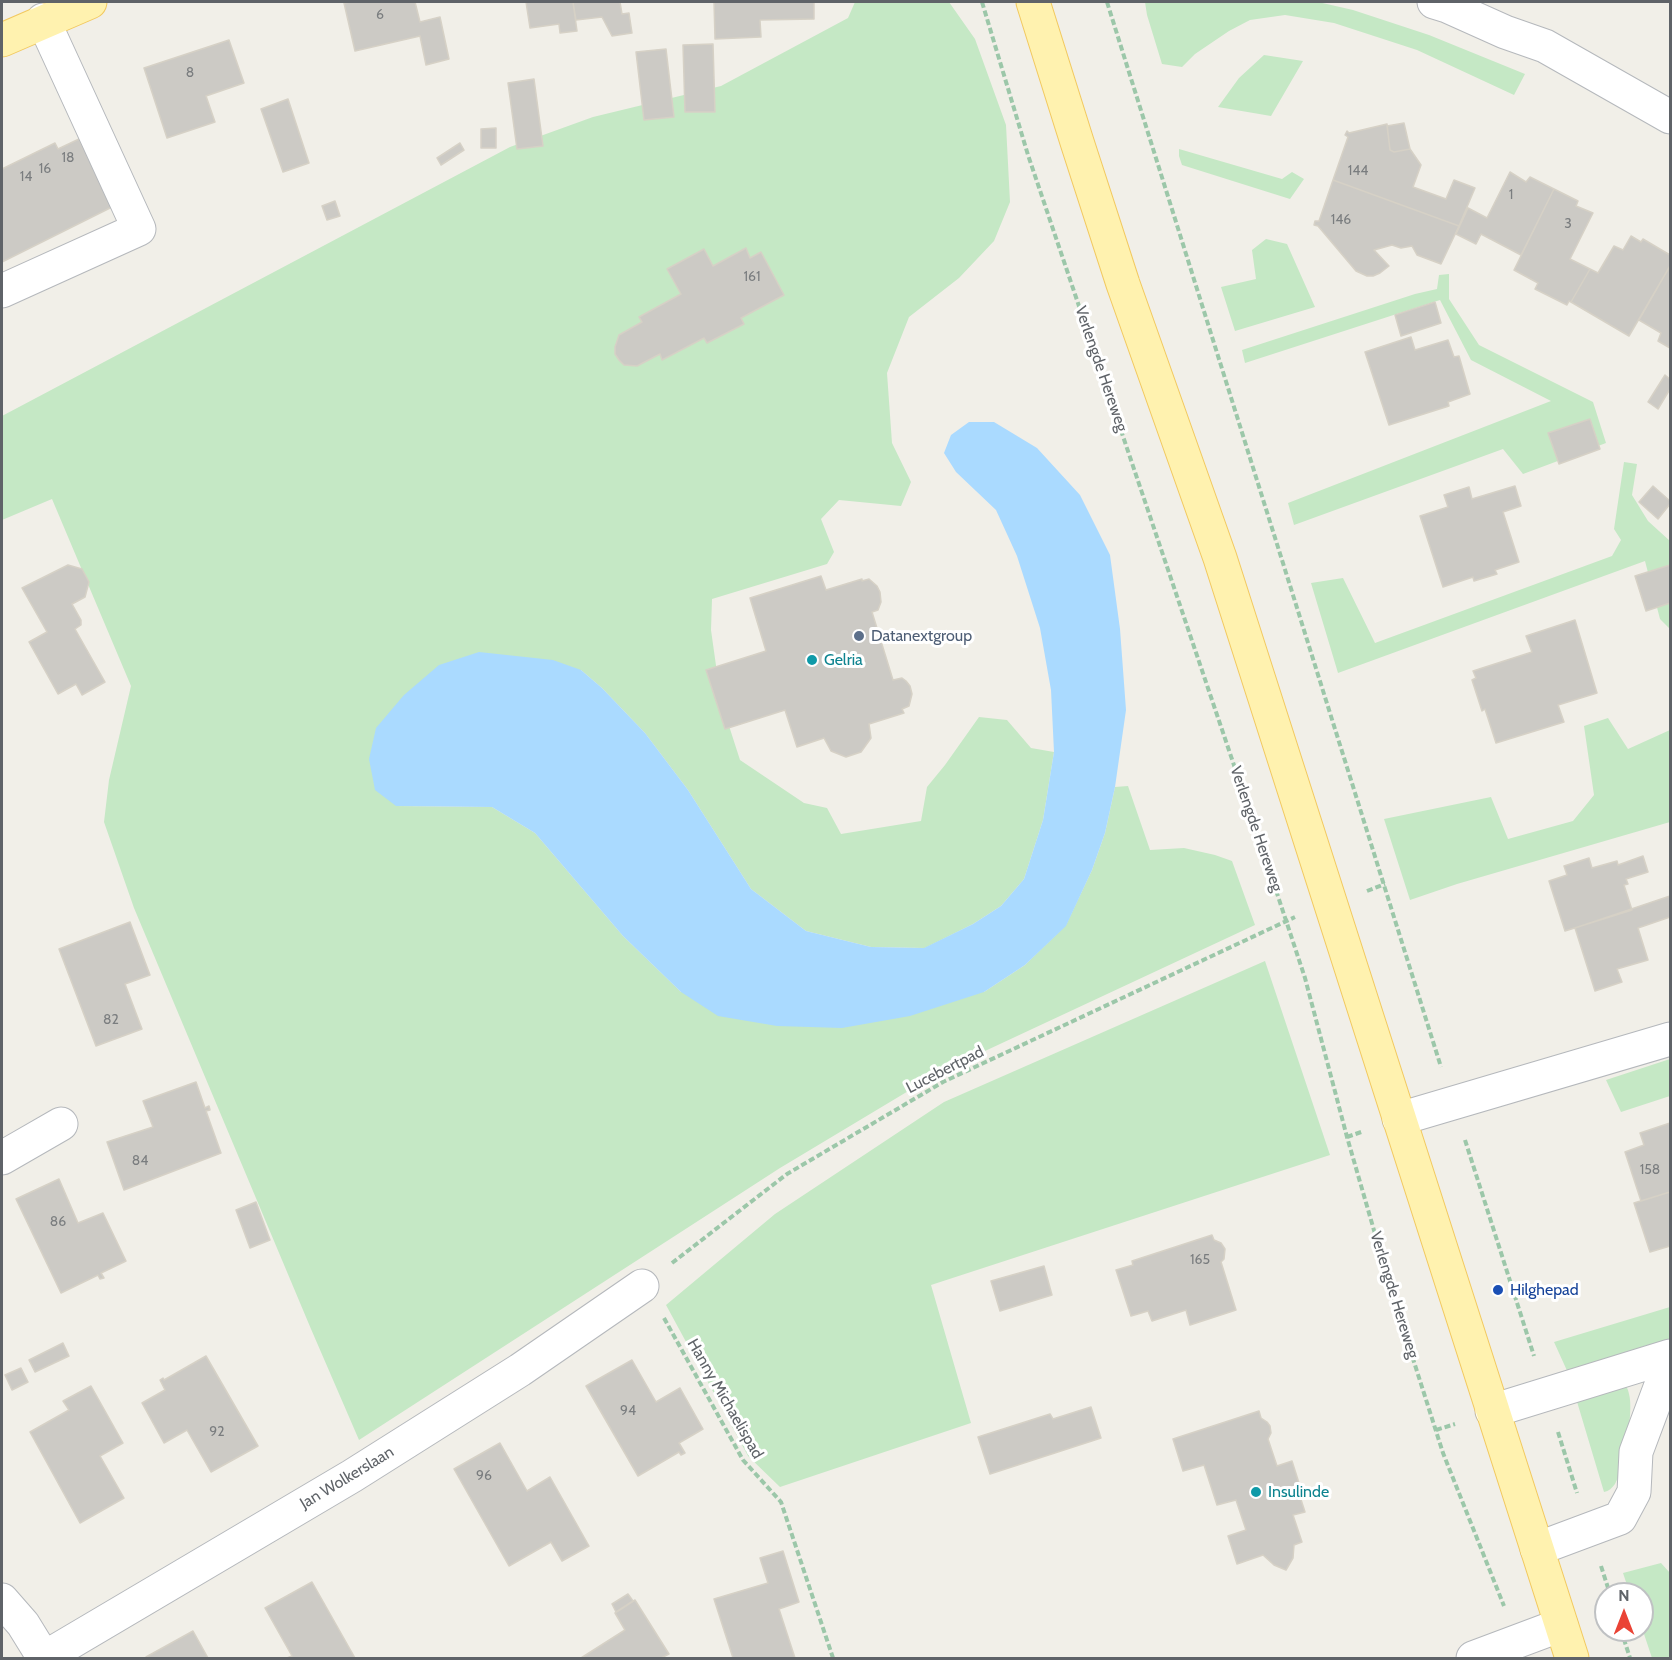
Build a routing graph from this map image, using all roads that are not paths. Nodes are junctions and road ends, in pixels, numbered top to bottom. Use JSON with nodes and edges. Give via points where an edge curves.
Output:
{"nodes":[{"id":1,"x":90,"y":2,"type":"edge"},
{"id":2,"x":1034,"y":2,"type":"edge"},
{"id":3,"x":1434,"y":2,"type":"edge"},
{"id":4,"x":43,"y":20,"type":"junction"},
{"id":5,"x":2,"y":40,"type":"edge"},
{"id":6,"x":1671,"y":117,"type":"edge"},
{"id":7,"x":2,"y":291,"type":"edge"},
{"id":8,"x":1671,"y":1039,"type":"edge"},
{"id":9,"x":1399,"y":1119,"type":"junction"},
{"id":10,"x":62,"y":1124,"type":"dead end"},
{"id":11,"x":2,"y":1158,"type":"edge"},
{"id":12,"x":642,"y":1286,"type":"road end"},
{"id":13,"x":1671,"y":1356,"type":"edge"},
{"id":14,"x":1671,"y":1361,"type":"edge"},
{"id":15,"x":1492,"y":1411,"type":"junction"},
{"id":16,"x":1537,"y":1550,"type":"junction"},
{"id":17,"x":2,"y":1600,"type":"edge"},
{"id":18,"x":1562,"y":1625,"type":"junction"},
{"id":19,"x":44,"y":1658,"type":"edge"},
{"id":20,"x":1473,"y":1659,"type":"edge"},
{"id":21,"x":1572,"y":1659,"type":"edge"}],
"edges":[{"from":1,"to":4,"type":"main road"},
{"from":2,"to":9,"type":"main road","via":[[1123,284],[1220,558]]},
{"from":3,"to":6,"type":"street","via":[[1545,46]]},
{"from":4,"to":5,"type":"main road"},
{"from":4,"to":7,"type":"street","via":[[139,229]]},
{"from":8,"to":9,"type":"street"},
{"from":9,"to":15,"type":"main road"},
{"from":10,"to":11,"type":"street"},
{"from":12,"to":19,"type":"street","name":"Jan Wolkerslaan","via":[[520,1370],[352,1476]]},
{"from":13,"to":15,"type":"street"},
{"from":14,"to":16,"type":"street","via":[[1636,1452],[1634,1492],[1620,1518]]},
{"from":15,"to":16,"type":"main road"},
{"from":16,"to":18,"type":"main road"},
{"from":17,"to":19,"type":"street","name":"Jan Wolkerslaan"},
{"from":18,"to":20,"type":"street"},
{"from":18,"to":21,"type":"main road"}]}
